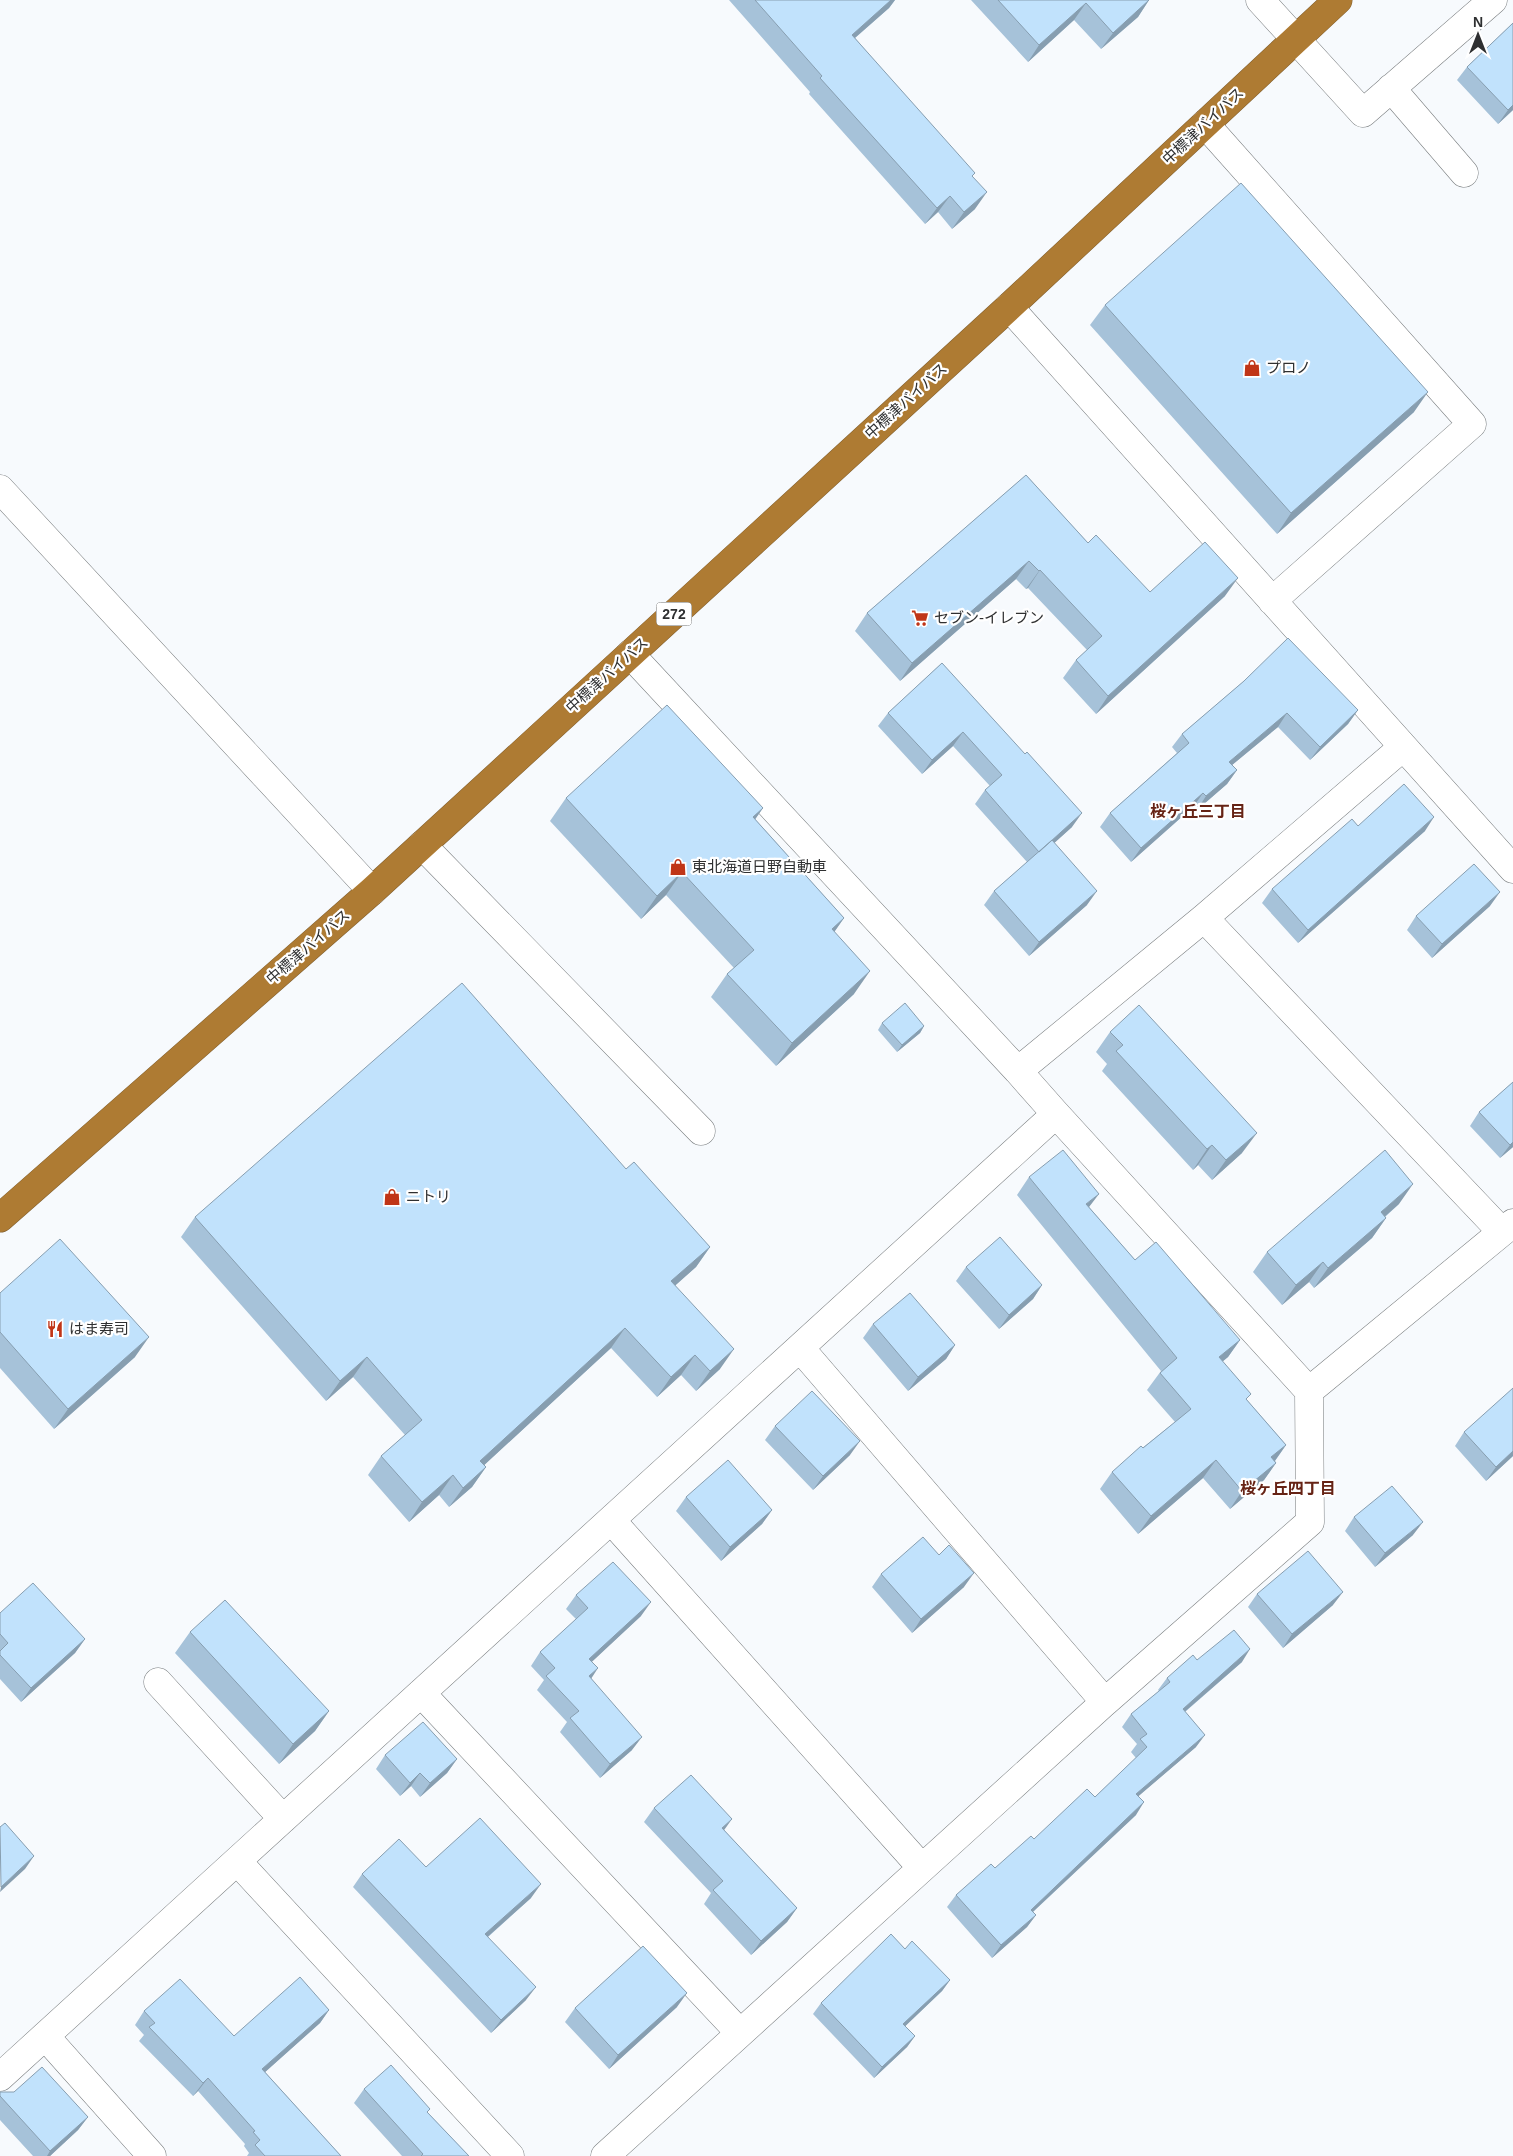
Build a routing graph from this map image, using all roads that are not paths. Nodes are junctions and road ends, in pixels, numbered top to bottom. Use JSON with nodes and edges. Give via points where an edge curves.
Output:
{"nodes":[{"id":1,"x":1260,"y":0,"type":"edge"},
{"id":2,"x":1338,"y":0,"type":"edge"},
{"id":3,"x":1493,"y":0,"type":"edge"},
{"id":4,"x":1296,"y":40,"type":"junction"},
{"id":5,"x":1391,"y":88,"type":"junction"},
{"id":6,"x":1205,"y":124,"type":"junction"},
{"id":7,"x":1464,"y":173,"type":"dead end"},
{"id":8,"x":1009,"y":307,"type":"junction"},
{"id":9,"x":0,"y":489,"type":"edge"},
{"id":10,"x":1272,"y":601,"type":"junction"},
{"id":11,"x":630,"y":654,"type":"junction"},
{"id":12,"x":1403,"y":748,"type":"junction"},
{"id":13,"x":422,"y":845,"type":"junction"},
{"id":14,"x":1513,"y":869,"type":"edge"},
{"id":15,"x":372,"y":891,"type":"junction"},
{"id":16,"x":1204,"y":918,"type":"junction"},
{"id":17,"x":1018,"y":1071,"type":"junction"},
{"id":18,"x":1056,"y":1114,"type":"junction"},
{"id":19,"x":701,"y":1130,"type":"dead end"},
{"id":20,"x":0,"y":1218,"type":"edge"},
{"id":21,"x":1508,"y":1228,"type":"edge"},
{"id":22,"x":800,"y":1348,"type":"junction"},
{"id":23,"x":1309,"y":1391,"type":"junction"},
{"id":24,"x":611,"y":1520,"type":"junction"},
{"id":25,"x":158,"y":1682,"type":"dead end"},
{"id":26,"x":421,"y":1694,"type":"junction"},
{"id":27,"x":1105,"y":1702,"type":"junction"},
{"id":28,"x":283,"y":1819,"type":"junction"},
{"id":29,"x":237,"y":1861,"type":"junction"},
{"id":30,"x":922,"y":1868,"type":"junction"},
{"id":31,"x":740,"y":2033,"type":"junction"},
{"id":32,"x":45,"y":2036,"type":"junction"},
{"id":33,"x":0,"y":2077,"type":"edge"},
{"id":34,"x":152,"y":2156,"type":"edge"},
{"id":35,"x":510,"y":2156,"type":"edge"},
{"id":36,"x":606,"y":2156,"type":"edge"}],
"edges":[{"from":1,"to":4,"type":"street"},
{"from":2,"to":4,"type":"highway","name":"中標津バイパス","number":"272"},
{"from":3,"to":5,"type":"street"},
{"from":4,"to":5,"type":"street","via":[[1363,113]]},
{"from":4,"to":6,"type":"highway","name":"中標津バイパス","number":"272"},
{"from":5,"to":7,"type":"street"},
{"from":6,"to":8,"type":"highway","name":"中標津バイパス","number":"272"},
{"from":6,"to":10,"type":"street","via":[[1472,424]]},
{"from":8,"to":10,"type":"street"},
{"from":8,"to":11,"type":"highway","name":"中標津バイパス","number":"272"},
{"from":9,"to":15,"type":"street"},
{"from":10,"to":12,"type":"street"},
{"from":11,"to":13,"type":"highway","name":"中標津バイパス","number":"272"},
{"from":11,"to":17,"type":"street"},
{"from":12,"to":14,"type":"street"},
{"from":12,"to":16,"type":"street"},
{"from":13,"to":15,"type":"highway","name":"中標津バイパス","number":"272"},
{"from":13,"to":19,"type":"street"},
{"from":15,"to":20,"type":"highway","name":"中標津バイパス","number":"272"},
{"from":16,"to":17,"type":"street"},
{"from":16,"to":21,"type":"street"},
{"from":17,"to":18,"type":"street"},
{"from":18,"to":22,"type":"street"},
{"from":18,"to":23,"type":"street"},
{"from":21,"to":23,"type":"street"},
{"from":22,"to":24,"type":"street"},
{"from":22,"to":27,"type":"street"},
{"from":23,"to":27,"type":"street","via":[[1310,1522]]},
{"from":24,"to":26,"type":"street"},
{"from":24,"to":30,"type":"street"},
{"from":25,"to":28,"type":"street"},
{"from":26,"to":28,"type":"street"},
{"from":26,"to":31,"type":"street"},
{"from":27,"to":30,"type":"street"},
{"from":28,"to":29,"type":"street"},
{"from":29,"to":32,"type":"street"},
{"from":29,"to":35,"type":"street"},
{"from":30,"to":31,"type":"street"},
{"from":31,"to":36,"type":"street"},
{"from":32,"to":33,"type":"street"},
{"from":32,"to":34,"type":"street"}]}
